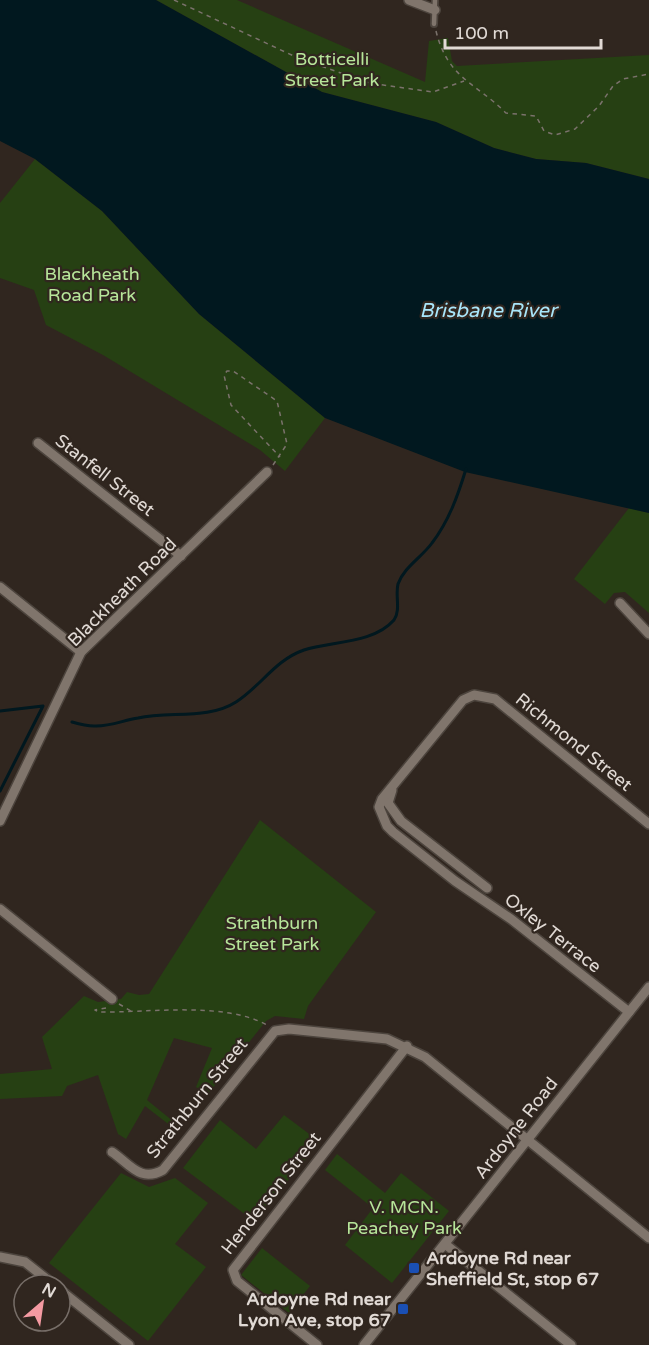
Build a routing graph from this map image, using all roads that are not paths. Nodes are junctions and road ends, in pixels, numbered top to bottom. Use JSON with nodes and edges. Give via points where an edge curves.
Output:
{"nodes":[{"id":1,"x":409,"y":0,"type":"edge"},
{"id":2,"x":435,"y":0,"type":"edge"},
{"id":3,"x":435,"y":10,"type":"junction"},
{"id":4,"x":435,"y":24,"type":"road end"},
{"id":5,"x":38,"y":443,"type":"dead end"},
{"id":6,"x":267,"y":472,"type":"road end"},
{"id":7,"x":181,"y":556,"type":"junction"},
{"id":8,"x":0,"y":587,"type":"edge"},
{"id":9,"x":620,"y":603,"type":"dead end"},
{"id":10,"x":649,"y":634,"type":"edge"},
{"id":11,"x":81,"y":652,"type":"junction"},
{"id":12,"x":474,"y":695,"type":"joint"},
{"id":13,"x":392,"y":788,"type":"junction"},
{"id":14,"x":0,"y":821,"type":"edge"},
{"id":15,"x":401,"y":821,"type":"junction"},
{"id":16,"x":649,"y":824,"type":"edge"},
{"id":17,"x":393,"y":832,"type":"junction"},
{"id":18,"x":463,"y":872,"type":"junction"},
{"id":19,"x":455,"y":881,"type":"junction"},
{"id":20,"x":487,"y":888,"type":"dead end"},
{"id":21,"x":0,"y":909,"type":"edge"},
{"id":22,"x":649,"y":987,"type":"edge"},
{"id":23,"x":112,"y":999,"type":"road end"},
{"id":24,"x":629,"y":1012,"type":"junction"},
{"id":25,"x":407,"y":1046,"type":"junction"},
{"id":26,"x":527,"y":1141,"type":"junction"},
{"id":27,"x":112,"y":1152,"type":"dead end"},
{"id":28,"x":649,"y":1238,"type":"edge"},
{"id":29,"x":445,"y":1244,"type":"junction"},
{"id":30,"x":0,"y":1257,"type":"edge"},
{"id":31,"x":39,"y":1273,"type":"edge"},
{"id":32,"x":72,"y":1300,"type":"edge"},
{"id":33,"x":129,"y":1345,"type":"edge"},
{"id":34,"x":317,"y":1345,"type":"edge"},
{"id":35,"x":364,"y":1345,"type":"edge"},
{"id":36,"x":571,"y":1345,"type":"edge"}],
"edges":[{"from":1,"to":3,"type":"street"},
{"from":2,"to":3,"type":"lane"},
{"from":3,"to":4,"type":"lane"},
{"from":5,"to":7,"type":"street","name":"Stanfell Street"},
{"from":6,"to":7,"type":"street","name":"Blackheath Road"},
{"from":7,"to":11,"type":"street","name":"Blackheath Road"},
{"from":8,"to":11,"type":"street"},
{"from":9,"to":10,"type":"street"},
{"from":11,"to":14,"type":"street","name":"Blackheath Road"},
{"from":12,"to":13,"type":"street","name":"Oxley Terrace","via":[[463,700]]},
{"from":12,"to":16,"type":"street","name":"Richmond Street","via":[[495,699]]},
{"from":13,"to":15,"type":"street","name":"Oxley Terrace","via":[[388,803]]},
{"from":13,"to":17,"type":"street","name":"Oxley Terrace","via":[[379,807],[380,815]]},
{"from":15,"to":17,"type":"lane"},
{"from":15,"to":18,"type":"street","name":"Oxley Terrace"},
{"from":17,"to":19,"type":"street","name":"Oxley Terrace"},
{"from":18,"to":19,"type":"street"},
{"from":18,"to":20,"type":"street","name":"Oxley Terrace"},
{"from":19,"to":24,"type":"street","name":"Oxley Terrace","via":[[511,919]]},
{"from":21,"to":23,"type":"street"},
{"from":22,"to":24,"type":"street","name":"Ardoyne Road"},
{"from":24,"to":26,"type":"street","name":"Ardoyne Road"},
{"from":25,"to":26,"type":"street"},
{"from":25,"to":27,"type":"street","name":"Strathburn Street","via":[[387,1039],[275,1031],[164,1170],[148,1176],[140,1174]]},
{"from":25,"to":34,"type":"street","name":"Henderson Street","via":[[233,1270],[237,1281]]},
{"from":26,"to":28,"type":"street"},
{"from":26,"to":29,"type":"street","name":"Ardoyne Road"},
{"from":29,"to":35,"type":"street","name":"Ardoyne Road"},
{"from":29,"to":36,"type":"street"},
{"from":30,"to":31,"type":"street","via":[[25,1262]]},
{"from":32,"to":33,"type":"street"}]}
